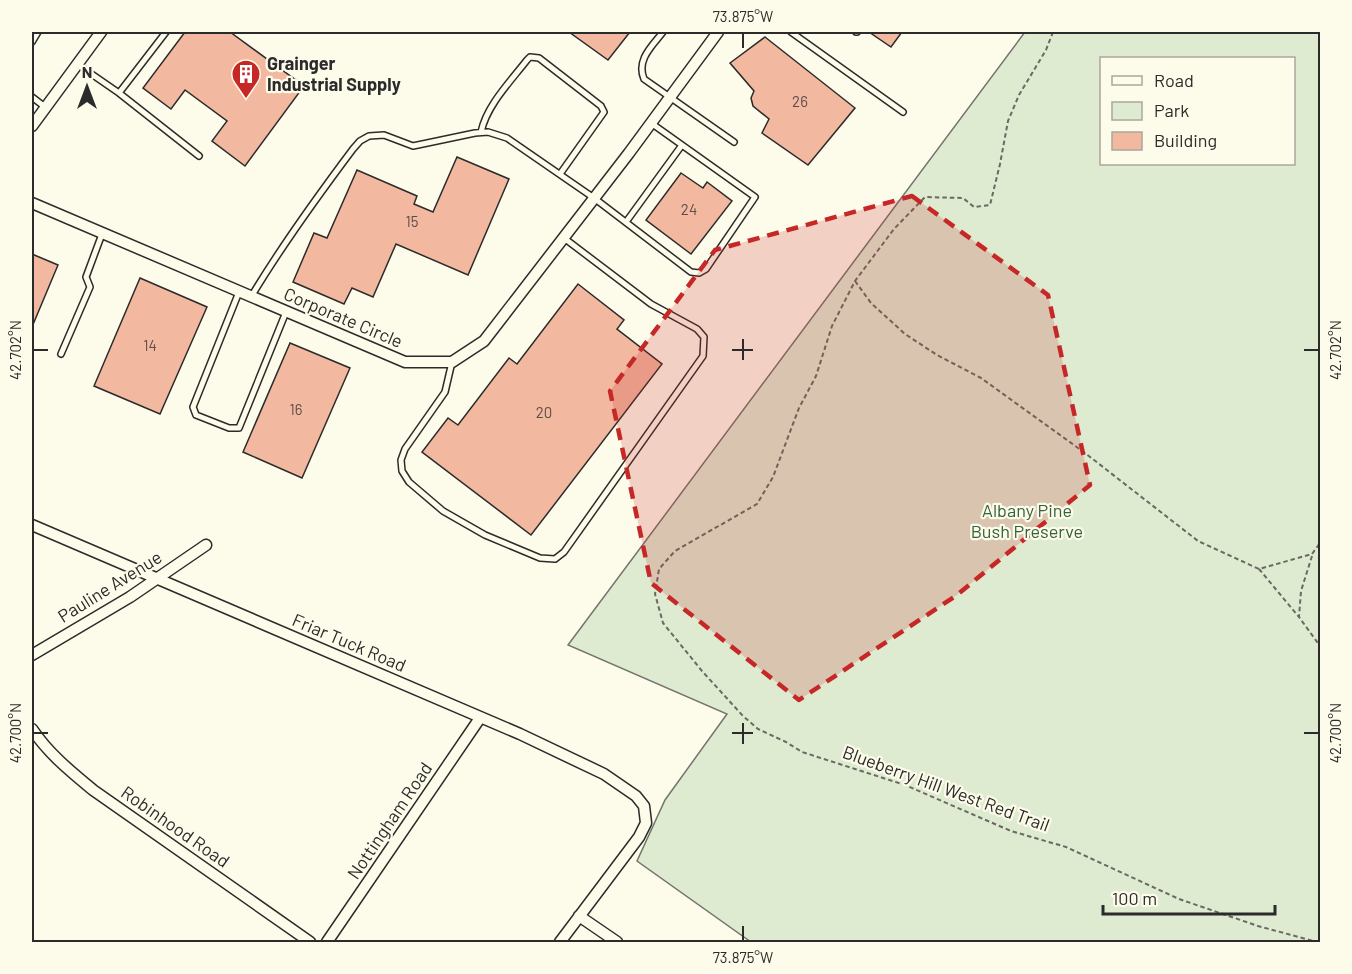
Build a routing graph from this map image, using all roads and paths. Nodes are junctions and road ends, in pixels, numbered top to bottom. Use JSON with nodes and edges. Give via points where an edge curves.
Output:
{"nodes":[{"id":1,"x":38,"y":32,"type":"edge"},
{"id":2,"x":101,"y":32,"type":"edge"},
{"id":3,"x":166,"y":32,"type":"edge"},
{"id":4,"x":663,"y":32,"type":"edge"},
{"id":5,"x":718,"y":32,"type":"edge"},
{"id":6,"x":791,"y":32,"type":"edge"},
{"id":7,"x":1053,"y":32,"type":"edge"},
{"id":8,"x":32,"y":42,"type":"edge"},
{"id":9,"x":77,"y":64,"type":"junction"},
{"id":10,"x":119,"y":93,"type":"junction"},
{"id":11,"x":32,"y":97,"type":"edge"},
{"id":12,"x":670,"y":97,"type":"junction"},
{"id":13,"x":45,"y":107,"type":"junction"},
{"id":14,"x":903,"y":112,"type":"dead end"},
{"id":15,"x":651,"y":123,"type":"junction"},
{"id":16,"x":32,"y":126,"type":"edge"},
{"id":17,"x":481,"y":132,"type":"junction"},
{"id":18,"x":735,"y":142,"type":"dead end"},
{"id":19,"x":682,"y":145,"type":"junction"},
{"id":20,"x":199,"y":156,"type":"dead end"},
{"id":21,"x":560,"y":174,"type":"junction"},
{"id":22,"x":594,"y":198,"type":"junction"},
{"id":23,"x":32,"y":203,"type":"edge"},
{"id":24,"x":626,"y":222,"type":"junction"},
{"id":25,"x":102,"y":234,"type":"junction"},
{"id":26,"x":564,"y":238,"type":"junction"},
{"id":27,"x":855,"y":281,"type":"junction"},
{"id":28,"x":239,"y":292,"type":"junction"},
{"id":29,"x":251,"y":297,"type":"junction"},
{"id":30,"x":286,"y":312,"type":"junction"},
{"id":31,"x":61,"y":354,"type":"dead end"},
{"id":32,"x":452,"y":362,"type":"junction"},
{"id":33,"x":32,"y":525,"type":"edge"},
{"id":34,"x":1320,"y":543,"type":"edge"},
{"id":35,"x":206,"y":545,"type":"dead end"},
{"id":36,"x":1312,"y":554,"type":"junction"},
{"id":37,"x":1259,"y":569,"type":"junction"},
{"id":38,"x":156,"y":578,"type":"junction"},
{"id":39,"x":1299,"y":618,"type":"junction"},
{"id":40,"x":1320,"y":646,"type":"edge"},
{"id":41,"x":32,"y":655,"type":"edge"},
{"id":42,"x":480,"y":718,"type":"junction"},
{"id":43,"x":32,"y":729,"type":"edge"},
{"id":44,"x":579,"y":916,"type":"junction"},
{"id":45,"x":310,"y":942,"type":"edge"},
{"id":46,"x":327,"y":942,"type":"edge"},
{"id":47,"x":560,"y":942,"type":"edge"},
{"id":48,"x":616,"y":942,"type":"edge"},
{"id":49,"x":1317,"y":942,"type":"edge"}],
"edges":[{"from":1,"to":8,"type":"lane"},
{"from":2,"to":9,"type":"street"},
{"from":3,"to":10,"type":"lane"},
{"from":4,"to":12,"type":"lane","via":[[644,56],[641,72],[644,79]]},
{"from":5,"to":12,"type":"street"},
{"from":6,"to":14,"type":"lane"},
{"from":7,"to":27,"type":"path","name":"Blueberry Hill West Red Trail","via":[[1008,121],[990,205],[974,207],[963,198],[925,198],[894,229]]},
{"from":9,"to":10,"type":"lane"},
{"from":9,"to":13,"type":"street"},
{"from":10,"to":20,"type":"lane"},
{"from":11,"to":13,"type":"lane"},
{"from":12,"to":15,"type":"street"},
{"from":12,"to":18,"type":"lane"},
{"from":13,"to":16,"type":"street"},
{"from":15,"to":19,"type":"lane"},
{"from":15,"to":22,"type":"street"},
{"from":17,"to":21,"type":"lane","via":[[507,138]]},
{"from":17,"to":21,"type":"lane","via":[[483,120],[527,60],[539,58],[604,112]]},
{"from":17,"to":29,"type":"lane","via":[[413,147],[384,135],[360,141],[305,213]]},
{"from":19,"to":24,"type":"lane"},
{"from":19,"to":24,"type":"lane","via":[[755,198],[706,269],[690,272]]},
{"from":21,"to":22,"type":"lane"},
{"from":22,"to":24,"type":"lane"},
{"from":22,"to":26,"type":"street"},
{"from":23,"to":25,"type":"street","name":"Corporate Circle"},
{"from":25,"to":28,"type":"street","name":"Corporate Circle"},
{"from":25,"to":31,"type":"lane","via":[[86,277],[90,287]]},
{"from":26,"to":32,"type":"street","via":[[484,341]]},
{"from":26,"to":32,"type":"lane","via":[[651,304],[698,329],[705,347],[703,356],[599,503],[555,559],[540,558],[443,511],[402,471],[405,449],[445,392]]},
{"from":27,"to":37,"type":"path","via":[[871,303],[905,334],[981,378],[1198,541]]},
{"from":27,"to":49,"type":"path","name":"Blueberry Hill West Red Trail","via":[[832,326],[816,376],[799,408],[773,477],[757,504],[675,551],[659,569],[655,594],[663,623],[743,716],[758,729],[802,752],[905,785],[1011,831],[1066,847],[1179,899]]},
{"from":28,"to":29,"type":"street","name":"Corporate Circle"},
{"from":28,"to":30,"type":"lane","via":[[193,407],[196,415],[239,428]]},
{"from":29,"to":30,"type":"street","name":"Corporate Circle"},
{"from":30,"to":32,"type":"street","name":"Corporate Circle","via":[[405,362]]},
{"from":33,"to":38,"type":"street","name":"Friar Tuck Road"},
{"from":34,"to":36,"type":"path"},
{"from":35,"to":38,"type":"street","name":"Pauline Avenue"},
{"from":36,"to":37,"type":"path"},
{"from":36,"to":39,"type":"path","via":[[1301,591]]},
{"from":37,"to":39,"type":"path"},
{"from":38,"to":41,"type":"street","name":"Pauline Avenue"},
{"from":38,"to":42,"type":"street","name":"Friar Tuck Road"},
{"from":39,"to":40,"type":"path"},
{"from":42,"to":44,"type":"street","name":"Friar Tuck Road","via":[[604,774],[644,806],[646,823],[639,837]]},
{"from":42,"to":46,"type":"street","name":"Nottingham Road"},
{"from":43,"to":45,"type":"street","name":"Robinhood Road","via":[[47,750],[93,790]]},
{"from":44,"to":47,"type":"street"},
{"from":44,"to":48,"type":"street"}]}
